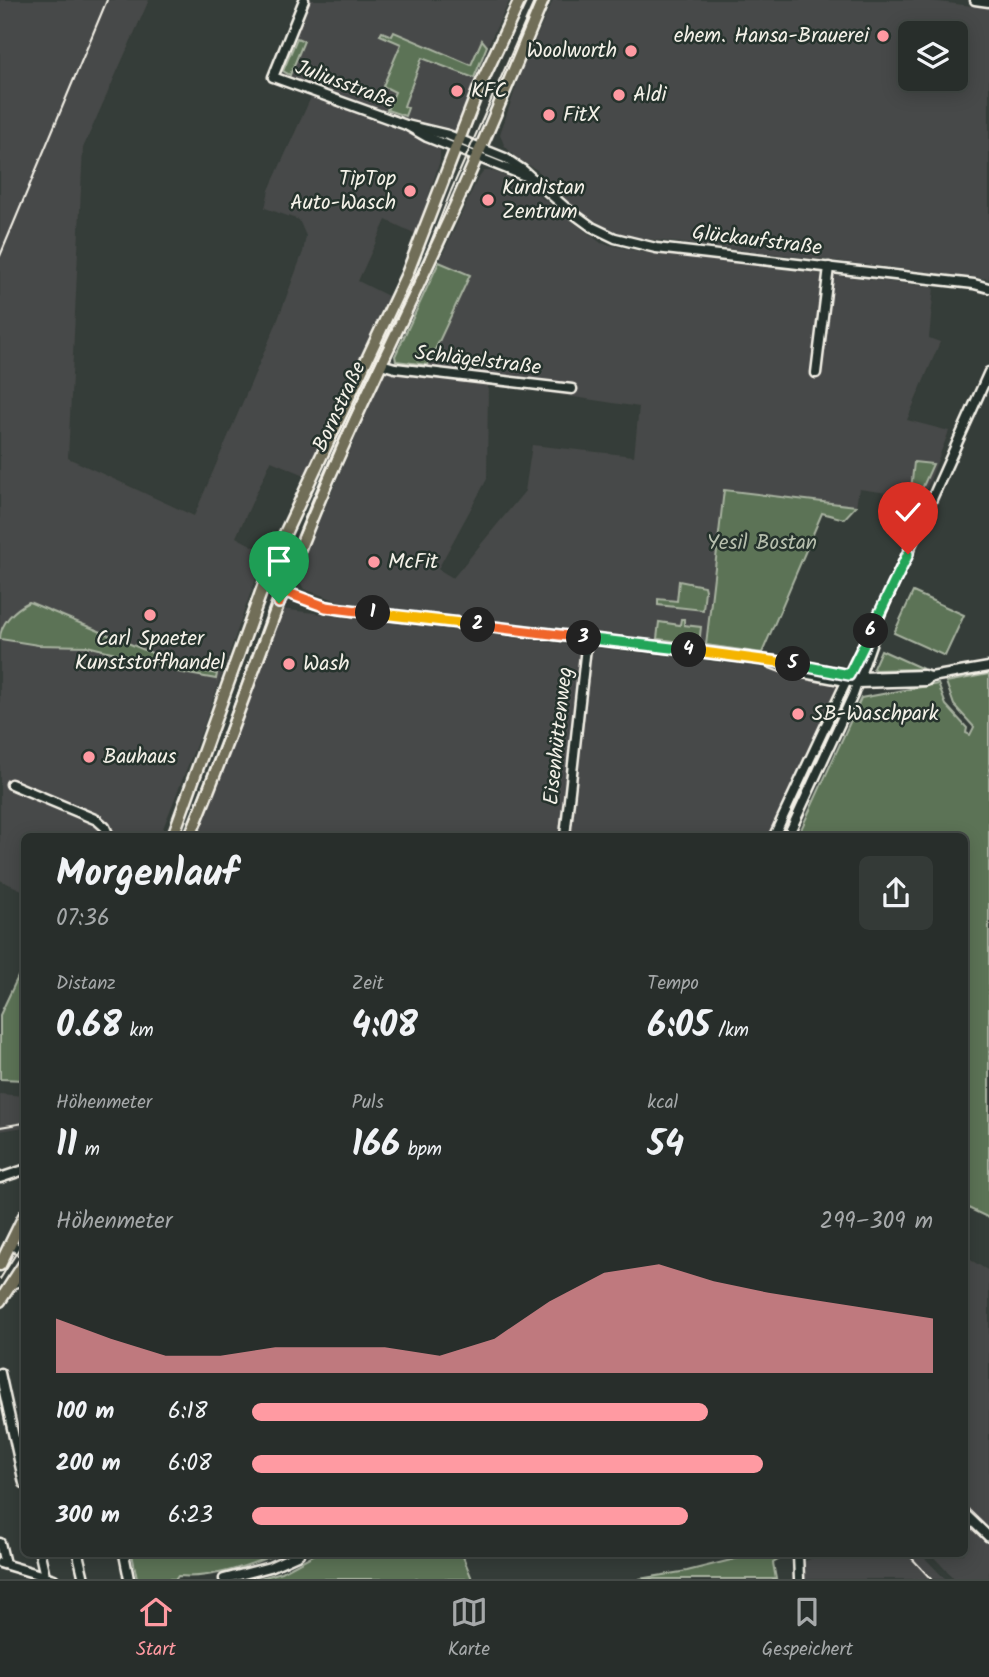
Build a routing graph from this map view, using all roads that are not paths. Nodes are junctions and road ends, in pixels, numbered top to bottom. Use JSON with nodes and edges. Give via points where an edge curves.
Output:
{"nodes":[{"id":1,"x":304,"y":0,"type":"edge"},
{"id":2,"x":520,"y":0,"type":"edge"},
{"id":3,"x":543,"y":0,"type":"edge"},
{"id":4,"x":975,"y":0,"type":"edge"},
{"id":5,"x":983,"y":0,"type":"edge"},
{"id":6,"x":989,"y":2,"type":"edge"},
{"id":7,"x":457,"y":144,"type":"junction"},
{"id":8,"x":479,"y":153,"type":"junction"},
{"id":9,"x":828,"y":267,"type":"junction"},
{"id":10,"x":989,"y":288,"type":"edge"},
{"id":11,"x":381,"y":364,"type":"junction"},
{"id":12,"x":989,"y":372,"type":"edge"},
{"id":13,"x":816,"y":373,"type":"dead end"},
{"id":14,"x":572,"y":389,"type":"dead end"},
{"id":15,"x":264,"y":583,"type":"junction"},
{"id":16,"x":283,"y":591,"type":"junction"},
{"id":17,"x":874,"y":628,"type":"junction"},
{"id":18,"x":587,"y":638,"type":"junction"},
{"id":19,"x":989,"y":667,"type":"edge"},
{"id":20,"x":847,"y":678,"type":"junction"},
{"id":21,"x":858,"y":680,"type":"junction"},
{"id":22,"x":10,"y":784,"type":"dead end"},
{"id":23,"x":108,"y":833,"type":"edge"},
{"id":24,"x":174,"y":833,"type":"edge"},
{"id":25,"x":191,"y":833,"type":"edge"},
{"id":26,"x":565,"y":833,"type":"edge"},
{"id":27,"x":775,"y":833,"type":"edge"},
{"id":28,"x":789,"y":833,"type":"edge"},
{"id":29,"x":21,"y":1171,"type":"edge"},
{"id":30,"x":0,"y":1178,"type":"edge"},
{"id":31,"x":21,"y":1222,"type":"edge"},
{"id":32,"x":11,"y":1244,"type":"junction"},
{"id":33,"x":21,"y":1251,"type":"edge"},
{"id":34,"x":0,"y":1265,"type":"edge"},
{"id":35,"x":21,"y":1269,"type":"edge"},
{"id":36,"x":21,"y":1281,"type":"edge"},
{"id":37,"x":11,"y":1284,"type":"junction"},
{"id":38,"x":0,"y":1300,"type":"edge"},
{"id":39,"x":0,"y":1373,"type":"edge"},
{"id":40,"x":21,"y":1469,"type":"edge"},
{"id":41,"x":968,"y":1517,"type":"edge"},
{"id":42,"x":989,"y":1537,"type":"edge"},
{"id":43,"x":0,"y":1543,"type":"edge"},
{"id":44,"x":41,"y":1557,"type":"edge"},
{"id":45,"x":79,"y":1557,"type":"edge"},
{"id":46,"x":125,"y":1557,"type":"edge"},
{"id":47,"x":292,"y":1557,"type":"edge"},
{"id":48,"x":797,"y":1557,"type":"edge"},
{"id":49,"x":2,"y":1564,"type":"edge"},
{"id":50,"x":50,"y":1578,"type":"edge"},
{"id":51,"x":84,"y":1579,"type":"edge"},
{"id":52,"x":129,"y":1579,"type":"edge"},
{"id":53,"x":224,"y":1579,"type":"edge"},
{"id":54,"x":799,"y":1579,"type":"edge"}],
"edges":[{"from":1,"to":7,"type":"street","name":"Juliusstraße","via":[[274,77],[406,125],[427,137]]},
{"from":2,"to":7,"type":"main road","name":"Bornstraße"},
{"from":3,"to":8,"type":"main road","name":"Bornstraße"},
{"from":4,"to":5,"type":"street"},
{"from":5,"to":6,"type":"street"},
{"from":7,"to":8,"type":"street","name":"Juliusstraße"},
{"from":7,"to":15,"type":"main road","name":"Bornstraße","via":[[407,274]]},
{"from":8,"to":9,"type":"street","name":"Glückaufstraße","via":[[505,158],[592,227],[623,240],[656,248]]},
{"from":8,"to":11,"type":"main road","name":"Bornstraße"},
{"from":9,"to":10,"type":"street","name":"Glückaufstraße"},
{"from":9,"to":13,"type":"street"},
{"from":11,"to":14,"type":"street","name":"Schlägelstraße"},
{"from":11,"to":16,"type":"main road","name":"Bornstraße"},
{"from":12,"to":17,"type":"street"},
{"from":15,"to":16,"type":"street"},
{"from":15,"to":24,"type":"main road","name":"Bornstraße"},
{"from":16,"to":18,"type":"street","via":[[337,609]]},
{"from":16,"to":25,"type":"main road","name":"Bornstraße"},
{"from":17,"to":20,"type":"street"},
{"from":17,"to":21,"type":"street"},
{"from":18,"to":20,"type":"street","via":[[782,662]]},
{"from":18,"to":26,"type":"street","name":"Eisenhüttenweg"},
{"from":19,"to":21,"type":"street","via":[[926,681]]},
{"from":20,"to":21,"type":"street"},
{"from":20,"to":27,"type":"street"},
{"from":21,"to":28,"type":"street"},
{"from":22,"to":23,"type":"street","via":[[97,820]]},
{"from":29,"to":30,"type":"street"},
{"from":31,"to":32,"type":"main road"},
{"from":32,"to":33,"type":"street"},
{"from":32,"to":34,"type":"main road"},
{"from":35,"to":37,"type":"main road"},
{"from":36,"to":37,"type":"street"},
{"from":37,"to":38,"type":"main road"},
{"from":39,"to":40,"type":"street"},
{"from":41,"to":42,"type":"street"},
{"from":43,"to":49,"type":"street"},
{"from":44,"to":50,"type":"street"},
{"from":45,"to":51,"type":"street"},
{"from":46,"to":52,"type":"street"},
{"from":47,"to":53,"type":"street"},
{"from":48,"to":54,"type":"street"},
{"from":49,"to":50,"type":"street"}]}
